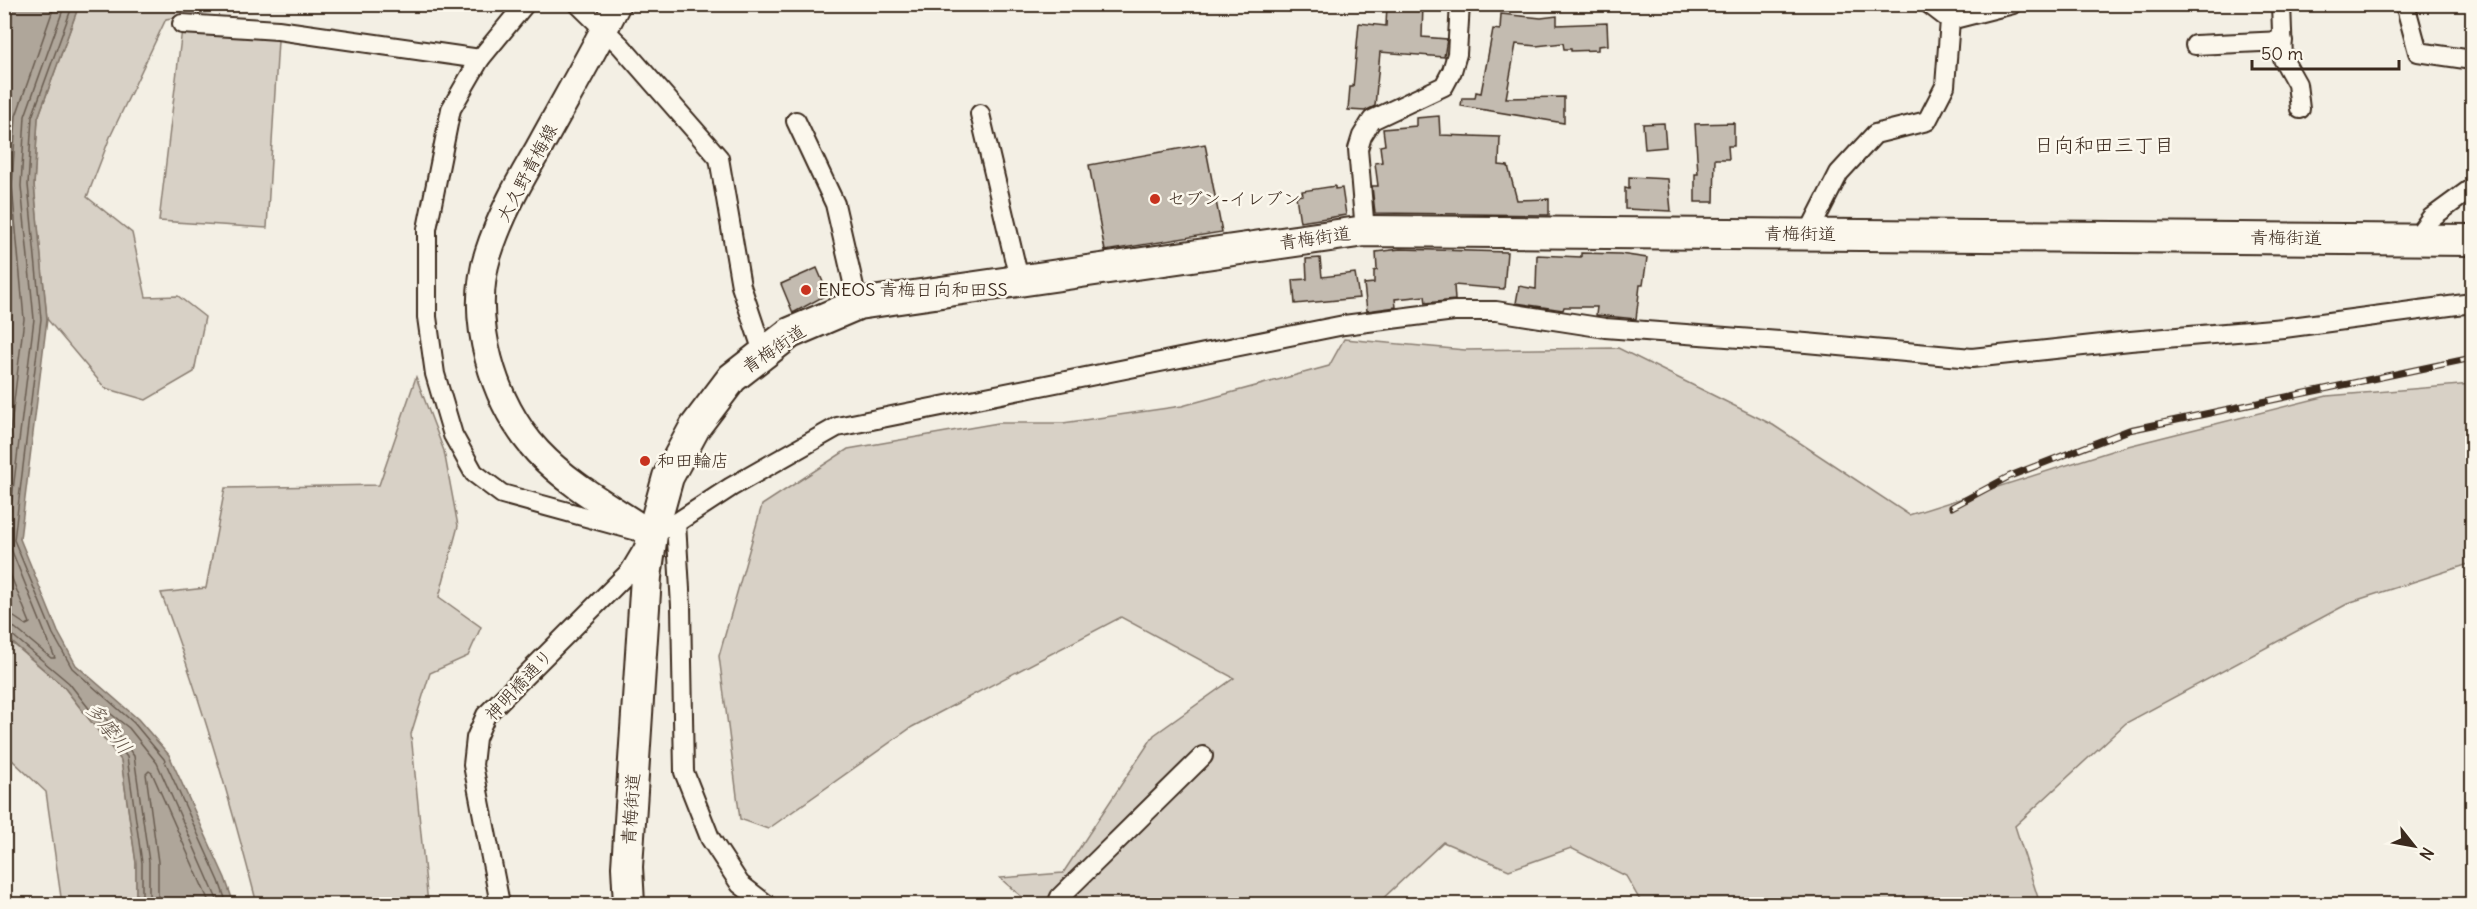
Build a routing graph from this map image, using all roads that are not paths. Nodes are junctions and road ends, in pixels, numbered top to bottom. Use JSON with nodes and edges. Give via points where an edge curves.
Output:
{"nodes":[{"id":1,"x":525,"y":4,"type":"edge"},
{"id":2,"x":578,"y":4,"type":"edge"},
{"id":3,"x":617,"y":4,"type":"edge"},
{"id":4,"x":1460,"y":4,"type":"edge"},
{"id":5,"x":1929,"y":4,"type":"edge"},
{"id":6,"x":2013,"y":4,"type":"edge"},
{"id":7,"x":2281,"y":4,"type":"edge"},
{"id":8,"x":2405,"y":4,"type":"edge"},
{"id":9,"x":1950,"y":20,"type":"junction"},
{"id":10,"x":182,"y":24,"type":"dead end"},
{"id":11,"x":605,"y":30,"type":"junction"},
{"id":12,"x":2283,"y":41,"type":"junction"},
{"id":13,"x":2195,"y":45,"type":"dead end"},
{"id":14,"x":480,"y":59,"type":"junction"},
{"id":15,"x":2472,"y":60,"type":"edge"},
{"id":16,"x":2300,"y":109,"type":"dead end"},
{"id":17,"x":980,"y":114,"type":"dead end"},
{"id":18,"x":796,"y":120,"type":"dead end"},
{"id":19,"x":2472,"y":188,"type":"edge"},
{"id":20,"x":1365,"y":231,"type":"junction"},
{"id":21,"x":1808,"y":234,"type":"junction"},
{"id":22,"x":2415,"y":239,"type":"junction"},
{"id":23,"x":2472,"y":240,"type":"edge"},
{"id":24,"x":1019,"y":279,"type":"junction"},
{"id":25,"x":2472,"y":303,"type":"edge"},
{"id":26,"x":858,"y":304,"type":"junction"},
{"id":27,"x":763,"y":352,"type":"junction"},
{"id":28,"x":664,"y":529,"type":"junction"},
{"id":29,"x":1203,"y":756,"type":"dead end"},
{"id":30,"x":500,"y":904,"type":"edge"},
{"id":31,"x":629,"y":904,"type":"edge"},
{"id":32,"x":766,"y":904,"type":"edge"},
{"id":33,"x":1057,"y":904,"type":"edge"}],
"edges":[{"from":1,"to":14,"type":"street"},
{"from":2,"to":11,"type":"street"},
{"from":3,"to":11,"type":"main road","name":"大久野青梅線"},
{"from":4,"to":20,"type":"street","via":[[1457,54],[1444,86],[1372,120],[1362,136],[1358,149]]},
{"from":5,"to":9,"type":"street"},
{"from":6,"to":9,"type":"street"},
{"from":7,"to":12,"type":"street"},
{"from":8,"to":15,"type":"street","via":[[2418,52]]},
{"from":9,"to":21,"type":"street","via":[[1945,87],[1927,121],[1875,134],[1839,173]]},
{"from":10,"to":14,"type":"street","via":[[278,30]]},
{"from":11,"to":27,"type":"street","via":[[719,158],[741,286]]},
{"from":11,"to":28,"type":"main road","name":"大久野青梅線","via":[[507,204],[487,255],[482,330],[491,373],[511,414],[538,452],[572,481]]},
{"from":12,"to":13,"type":"street"},
{"from":12,"to":16,"type":"street","via":[[2283,59],[2297,84]]},
{"from":14,"to":28,"type":"street","via":[[451,109],[427,230],[427,317],[435,374],[453,435],[474,473],[502,494]]},
{"from":17,"to":24,"type":"street"},
{"from":18,"to":26,"type":"street","via":[[835,204]]},
{"from":19,"to":22,"type":"street","via":[[2431,218]]},
{"from":20,"to":21,"type":"highway","name":"青梅街道"},
{"from":20,"to":24,"type":"highway","name":"青梅街道"},
{"from":21,"to":22,"type":"highway","name":"青梅街道"},
{"from":22,"to":23,"type":"highway","name":"青梅街道"},
{"from":24,"to":26,"type":"highway","name":"青梅街道"},
{"from":25,"to":28,"type":"street","via":[[2284,328],[1972,358],[1605,328],[1496,311],[1454,311],[1344,325],[837,427]]},
{"from":26,"to":27,"type":"highway","name":"青梅街道","via":[[790,333]]},
{"from":27,"to":28,"type":"highway","name":"青梅街道","via":[[732,378],[695,427],[668,477]]},
{"from":28,"to":30,"type":"street","name":"神明橋通り","via":[[630,571],[486,715],[476,738],[473,765]]},
{"from":28,"to":31,"type":"highway","name":"青梅街道","via":[[646,577],[627,867]]},
{"from":28,"to":32,"type":"street","via":[[681,606],[684,772],[710,838],[740,884]]},
{"from":29,"to":33,"type":"street"}]}
